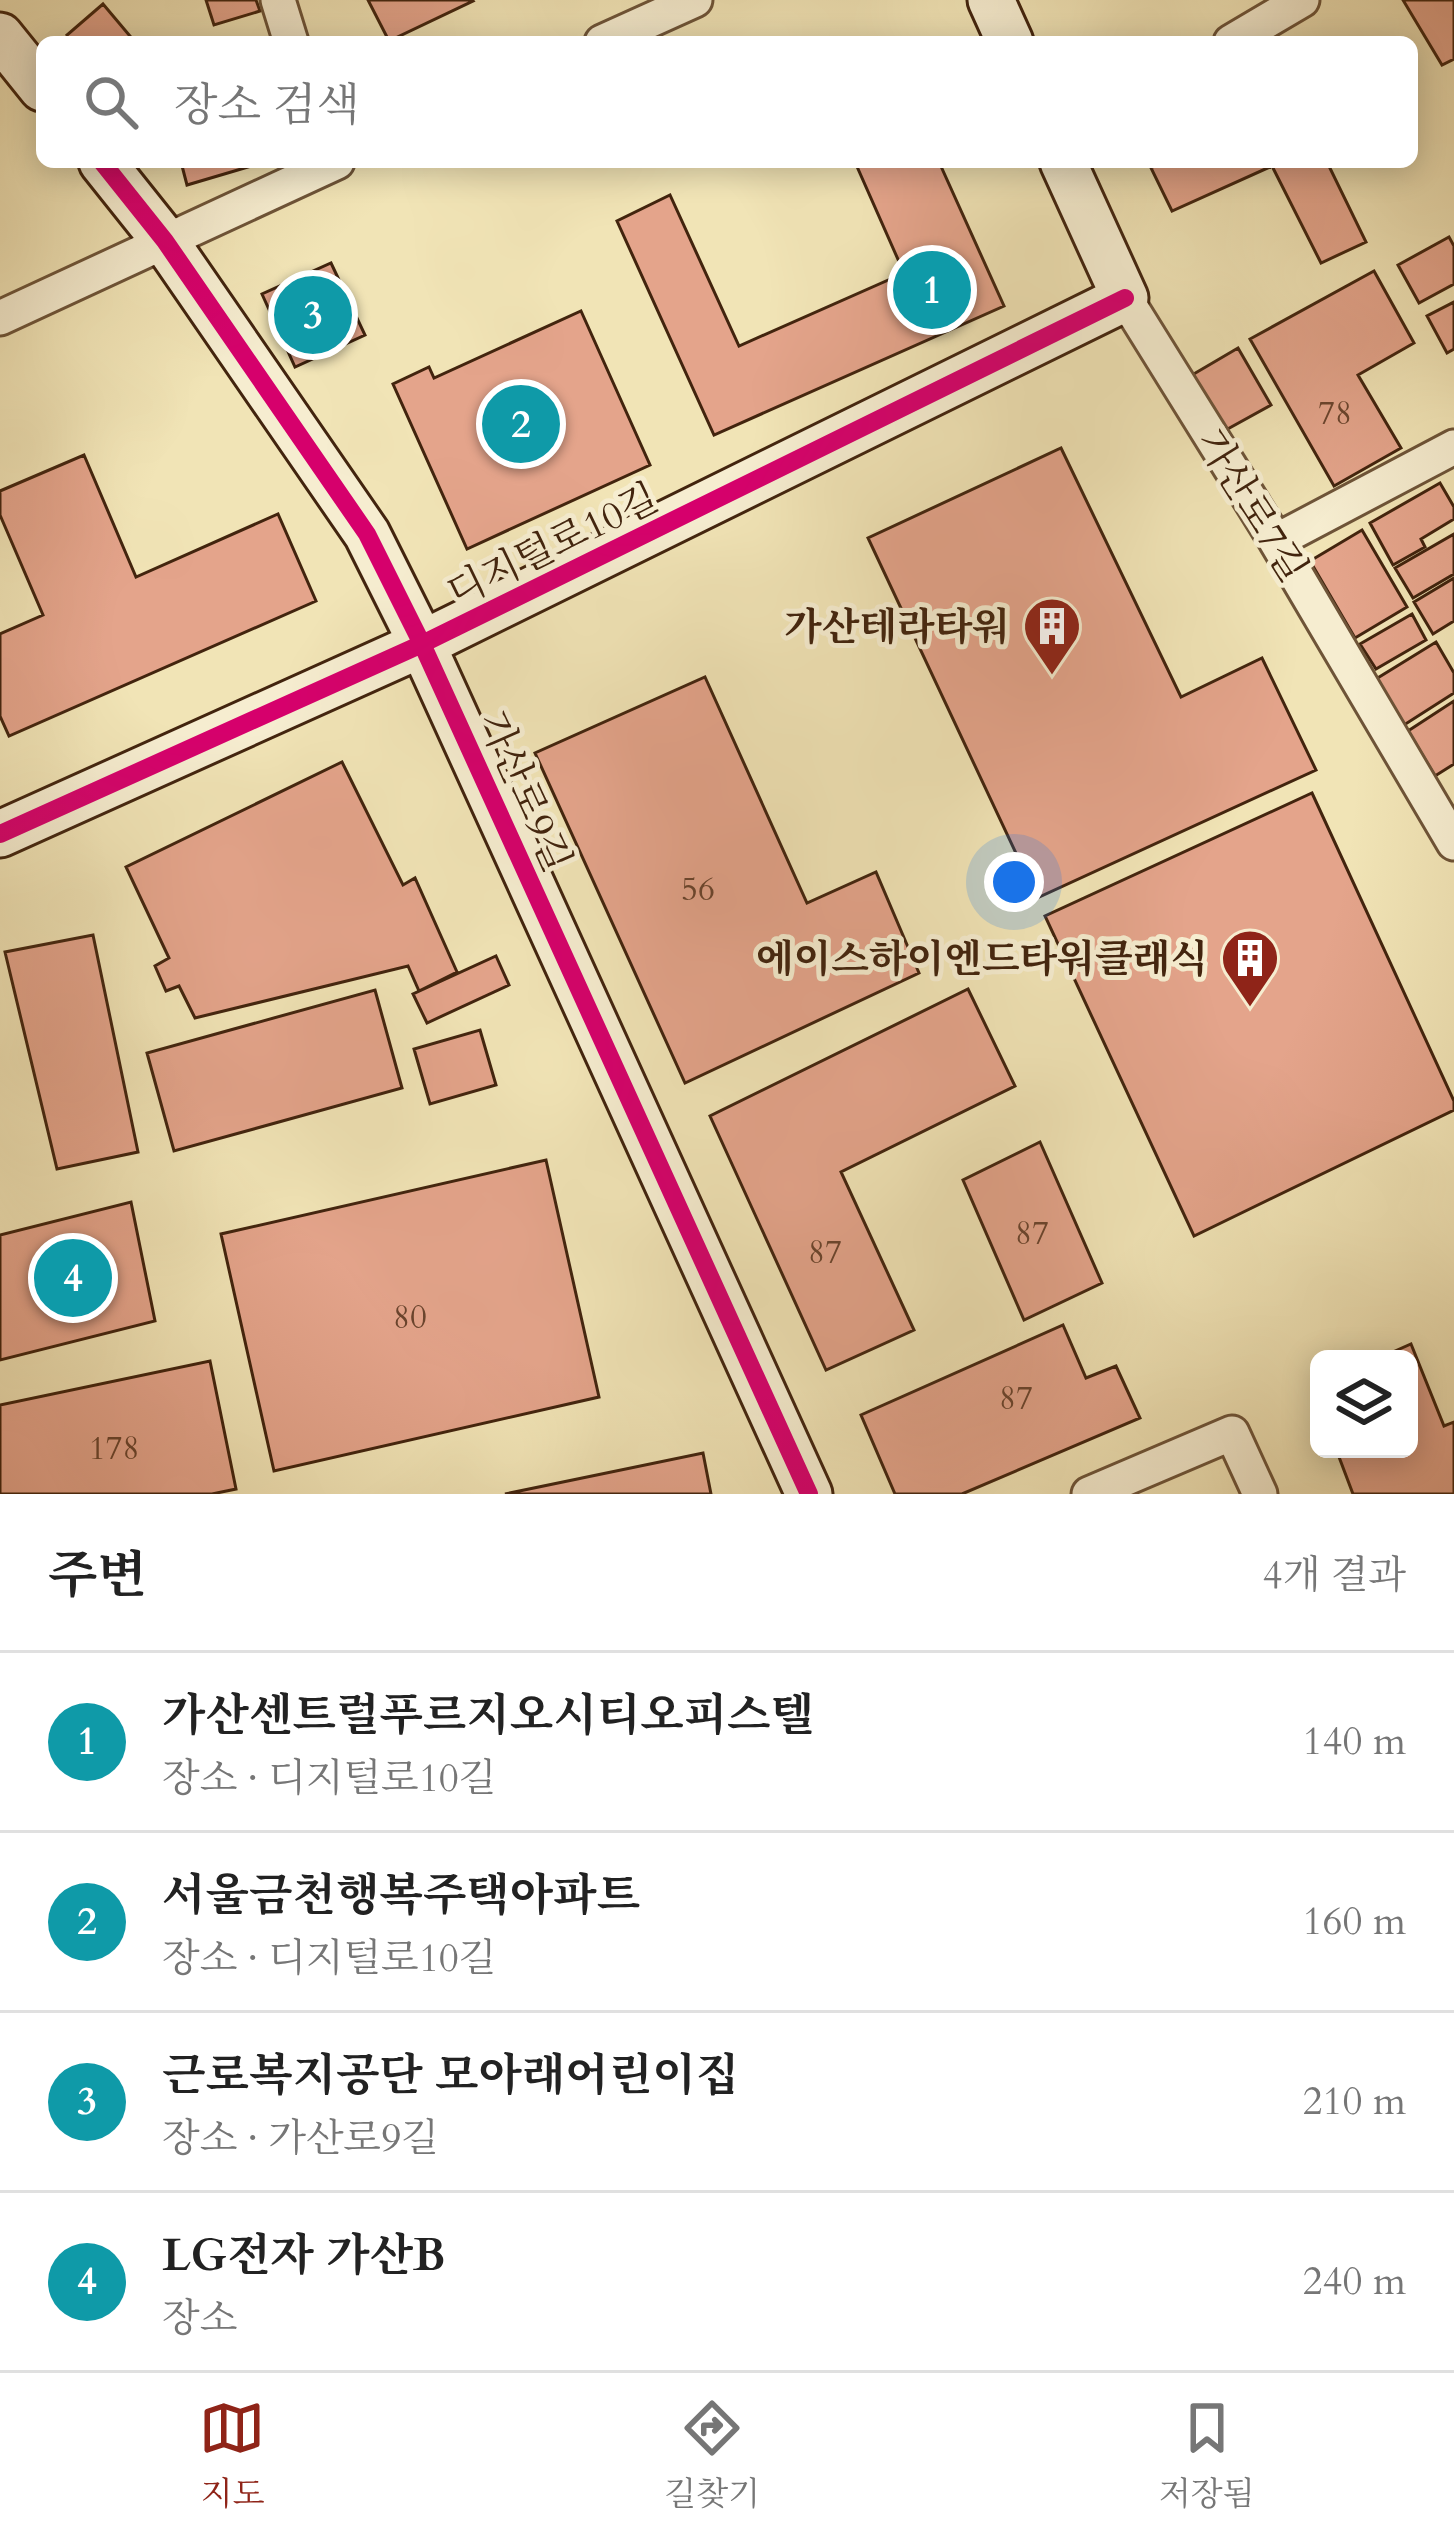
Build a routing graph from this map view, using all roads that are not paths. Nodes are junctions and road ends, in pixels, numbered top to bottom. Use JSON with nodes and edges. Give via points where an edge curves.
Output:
{"nodes":[{"id":1,"x":278,"y":0,"type":"edge"},
{"id":2,"x":695,"y":0,"type":"edge"},
{"id":3,"x":991,"y":0,"type":"edge"},
{"id":4,"x":1302,"y":0,"type":"edge"},
{"id":5,"x":0,"y":36,"type":"edge"},
{"id":6,"x":290,"y":36,"type":"edge"},
{"id":7,"x":615,"y":36,"type":"edge"},
{"id":8,"x":1007,"y":36,"type":"edge"},
{"id":9,"x":1242,"y":36,"type":"edge"},
{"id":10,"x":36,"y":81,"type":"edge"},
{"id":11,"x":107,"y":168,"type":"edge"},
{"id":12,"x":321,"y":168,"type":"edge"},
{"id":13,"x":1066,"y":168,"type":"edge"},
{"id":14,"x":165,"y":241,"type":"junction"},
{"id":15,"x":1126,"y":298,"type":"junction"},
{"id":16,"x":0,"y":318,"type":"edge"},
{"id":17,"x":1445,"y":452,"type":"edge"},
{"id":18,"x":1454,"y":485,"type":"edge"},
{"id":19,"x":1276,"y":541,"type":"junction"},
{"id":20,"x":422,"y":644,"type":"junction"},
{"id":21,"x":0,"y":834,"type":"edge"},
{"id":22,"x":1454,"y":843,"type":"edge"},
{"id":23,"x":809,"y":1494,"type":"edge"},
{"id":24,"x":1089,"y":1494,"type":"edge"},
{"id":25,"x":1260,"y":1494,"type":"edge"}],
"edges":[{"from":1,"to":6,"type":"street"},
{"from":2,"to":7,"type":"street"},
{"from":3,"to":8,"type":"street"},
{"from":4,"to":9,"type":"street"},
{"from":5,"to":10,"type":"street"},
{"from":11,"to":14,"type":"street","name":"가산로9길"},
{"from":12,"to":14,"type":"street"},
{"from":13,"to":15,"type":"street","name":"가산로7길"},
{"from":14,"to":16,"type":"street"},
{"from":14,"to":20,"type":"street","name":"가산로9길","via":[[367,534]]},
{"from":15,"to":19,"type":"street","name":"가산로7길"},
{"from":15,"to":20,"type":"street","name":"디지털로10길"},
{"from":17,"to":18,"type":"street"},
{"from":17,"to":19,"type":"street"},
{"from":19,"to":22,"type":"street","name":"가산로7길"},
{"from":20,"to":21,"type":"street","name":"디지털로10길"},
{"from":20,"to":23,"type":"street","name":"가산로9길"},
{"from":24,"to":25,"type":"street","via":[[1232,1433]]}]}
